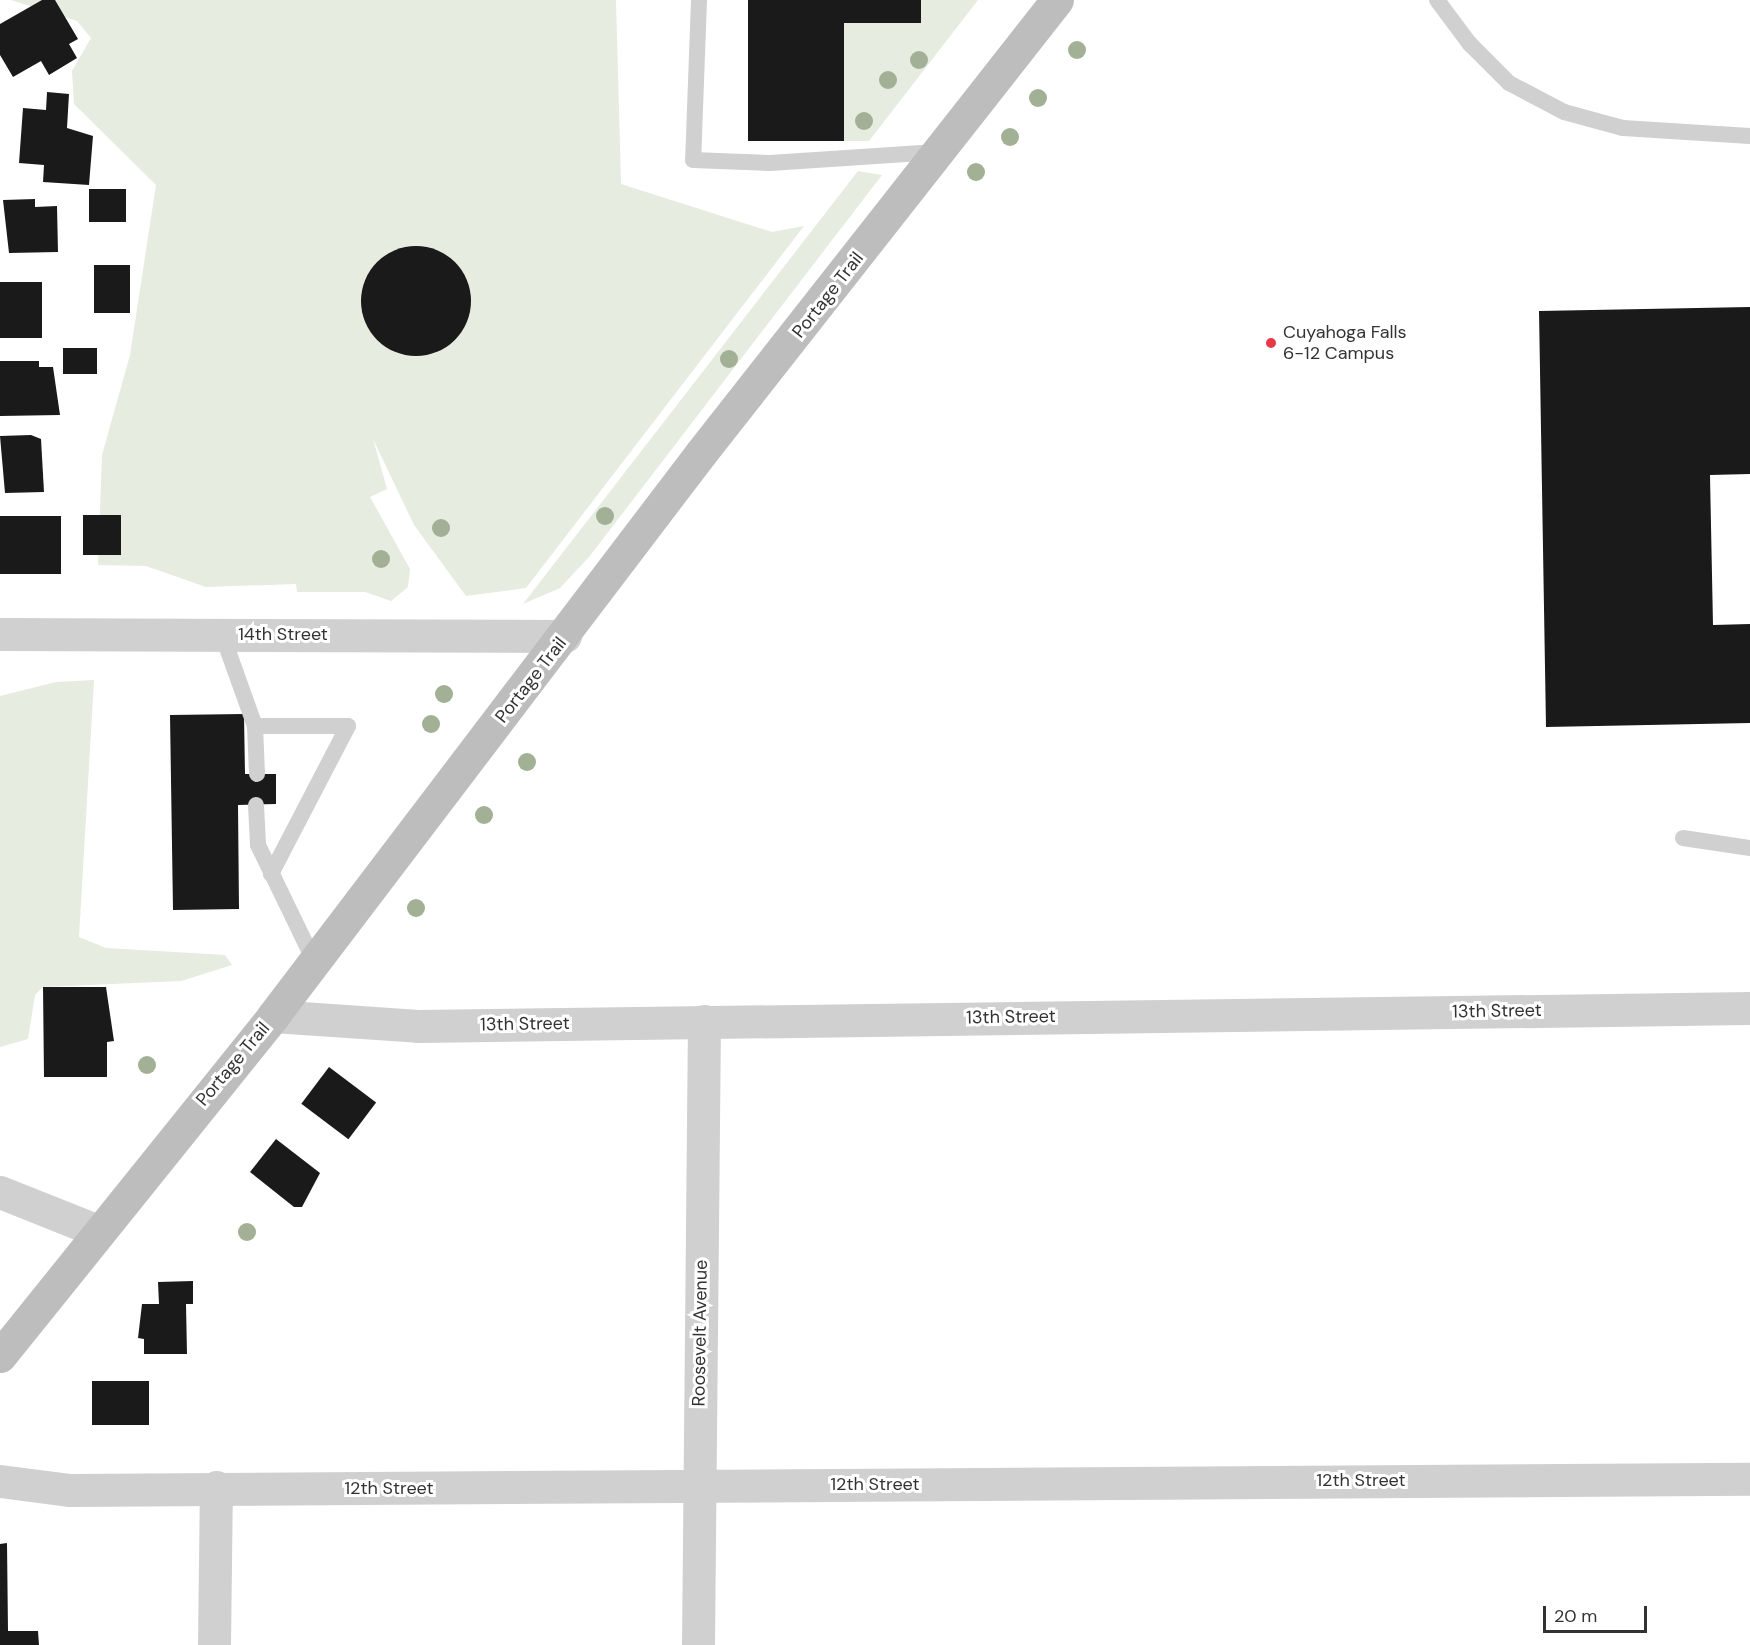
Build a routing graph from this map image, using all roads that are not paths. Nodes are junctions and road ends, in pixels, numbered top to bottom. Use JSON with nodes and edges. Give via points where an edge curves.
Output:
{"nodes":[{"id":1,"x":699,"y":0,"type":"edge"},
{"id":2,"x":1057,"y":0,"type":"edge"},
{"id":3,"x":1437,"y":0,"type":"edge"},
{"id":4,"x":1750,"y":136,"type":"edge"},
{"id":5,"x":940,"y":152,"type":"junction"},
{"id":6,"x":0,"y":634,"type":"edge"},
{"id":7,"x":222,"y":634,"type":"junction"},
{"id":8,"x":566,"y":636,"type":"junction"},
{"id":9,"x":255,"y":726,"type":"junction"},
{"id":10,"x":257,"y":774,"type":"dead end"},
{"id":11,"x":256,"y":805,"type":"dead end"},
{"id":12,"x":1683,"y":838,"type":"dead end"},
{"id":13,"x":1750,"y":848,"type":"edge"},
{"id":14,"x":271,"y":874,"type":"junction"},
{"id":15,"x":314,"y":961,"type":"junction"},
{"id":16,"x":1750,"y":1008,"type":"edge"},
{"id":17,"x":273,"y":1016,"type":"junction"},
{"id":18,"x":704,"y":1021,"type":"junction"},
{"id":19,"x":0,"y":1192,"type":"edge"},
{"id":20,"x":98,"y":1231,"type":"junction"},
{"id":21,"x":0,"y":1356,"type":"edge"},
{"id":22,"x":1750,"y":1479,"type":"edge"},
{"id":23,"x":0,"y":1481,"type":"edge"},
{"id":24,"x":699,"y":1485,"type":"junction"},
{"id":25,"x":216,"y":1486,"type":"junction"},
{"id":26,"x":214,"y":1645,"type":"edge"},
{"id":27,"x":698,"y":1645,"type":"edge"}],
"edges":[{"from":1,"to":5,"type":"lane","via":[[693,160],[770,163]]},
{"from":2,"to":5,"type":"main road","name":"Portage Trail"},
{"from":3,"to":4,"type":"lane","via":[[1509,83],[1564,112],[1623,128]]},
{"from":5,"to":8,"type":"main road","name":"Portage Trail","via":[[701,453]]},
{"from":6,"to":7,"type":"street","name":"14th Street"},
{"from":7,"to":8,"type":"street","name":"14th Street"},
{"from":7,"to":9,"type":"lane"},
{"from":8,"to":15,"type":"main road","name":"Portage Trail"},
{"from":9,"to":10,"type":"lane"},
{"from":9,"to":14,"type":"lane","via":[[348,726]]},
{"from":11,"to":14,"type":"lane","via":[[258,845]]},
{"from":12,"to":13,"type":"lane"},
{"from":14,"to":15,"type":"lane"},
{"from":15,"to":17,"type":"main road","name":"Portage Trail"},
{"from":16,"to":18,"type":"street","name":"13th Street"},
{"from":17,"to":18,"type":"street","name":"13th Street","via":[[418,1026]]},
{"from":17,"to":20,"type":"main road","name":"Portage Trail"},
{"from":18,"to":24,"type":"street","name":"Roosevelt Avenue"},
{"from":19,"to":20,"type":"street"},
{"from":20,"to":21,"type":"main road","name":"Portage Trail"},
{"from":22,"to":24,"type":"street","name":"12th Street"},
{"from":23,"to":25,"type":"street","name":"12th Street","via":[[70,1490]]},
{"from":24,"to":25,"type":"street","name":"12th Street"},
{"from":24,"to":27,"type":"street","name":"Roosevelt Avenue"},
{"from":25,"to":26,"type":"street"}]}
